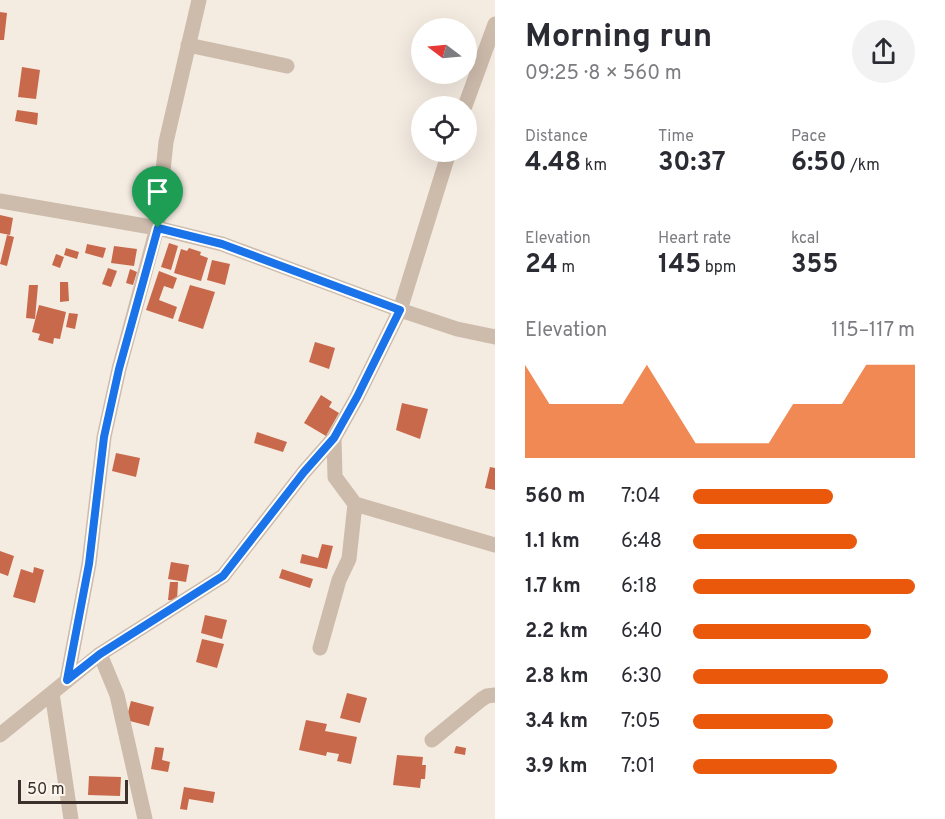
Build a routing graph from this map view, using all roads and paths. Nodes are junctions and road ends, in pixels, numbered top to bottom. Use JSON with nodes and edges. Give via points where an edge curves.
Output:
{"nodes":[{"id":1,"x":199,"y":0,"type":"edge"},
{"id":2,"x":495,"y":24,"type":"edge"},
{"id":3,"x":188,"y":45,"type":"junction"},
{"id":4,"x":287,"y":66,"type":"dead end"},
{"id":5,"x":469,"y":96,"type":"edge"},
{"id":6,"x":446,"y":162,"type":"edge"},
{"id":7,"x":0,"y":201,"type":"edge"},
{"id":8,"x":158,"y":228,"type":"junction"},
{"id":9,"x":400,"y":310,"type":"junction"},
{"id":10,"x":495,"y":337,"type":"edge"},
{"id":11,"x":334,"y":438,"type":"junction"},
{"id":12,"x":356,"y":504,"type":"junction"},
{"id":13,"x":495,"y":545,"type":"edge"},
{"id":14,"x":320,"y":648,"type":"dead end"},
{"id":15,"x":100,"y":654,"type":"junction"},
{"id":16,"x":67,"y":680,"type":"junction"},
{"id":17,"x":52,"y":693,"type":"junction"},
{"id":18,"x":495,"y":695,"type":"edge"},
{"id":19,"x":0,"y":735,"type":"edge"},
{"id":20,"x":432,"y":740,"type":"dead end"},
{"id":21,"x":71,"y":819,"type":"edge"},
{"id":22,"x":145,"y":819,"type":"edge"}],
"edges":[{"from":1,"to":3,"type":"street"},
{"from":2,"to":5,"type":"street"},
{"from":3,"to":4,"type":"street"},
{"from":3,"to":8,"type":"street","via":[[166,142]]},
{"from":6,"to":9,"type":"street"},
{"from":7,"to":8,"type":"street"},
{"from":8,"to":9,"type":"street","via":[[222,244]]},
{"from":8,"to":16,"type":"street","via":[[104,437],[89,564]]},
{"from":9,"to":10,"type":"street"},
{"from":9,"to":11,"type":"street"},
{"from":11,"to":12,"type":"street","via":[[335,477]]},
{"from":11,"to":15,"type":"street","via":[[223,576]]},
{"from":12,"to":13,"type":"street"},
{"from":12,"to":14,"type":"street","via":[[349,559],[339,580]]},
{"from":15,"to":16,"type":"street"},
{"from":15,"to":22,"type":"street","via":[[117,695]]},
{"from":16,"to":17,"type":"street"},
{"from":17,"to":19,"type":"street"},
{"from":17,"to":21,"type":"street"},
{"from":18,"to":20,"type":"street","via":[[487,696]]}]}
